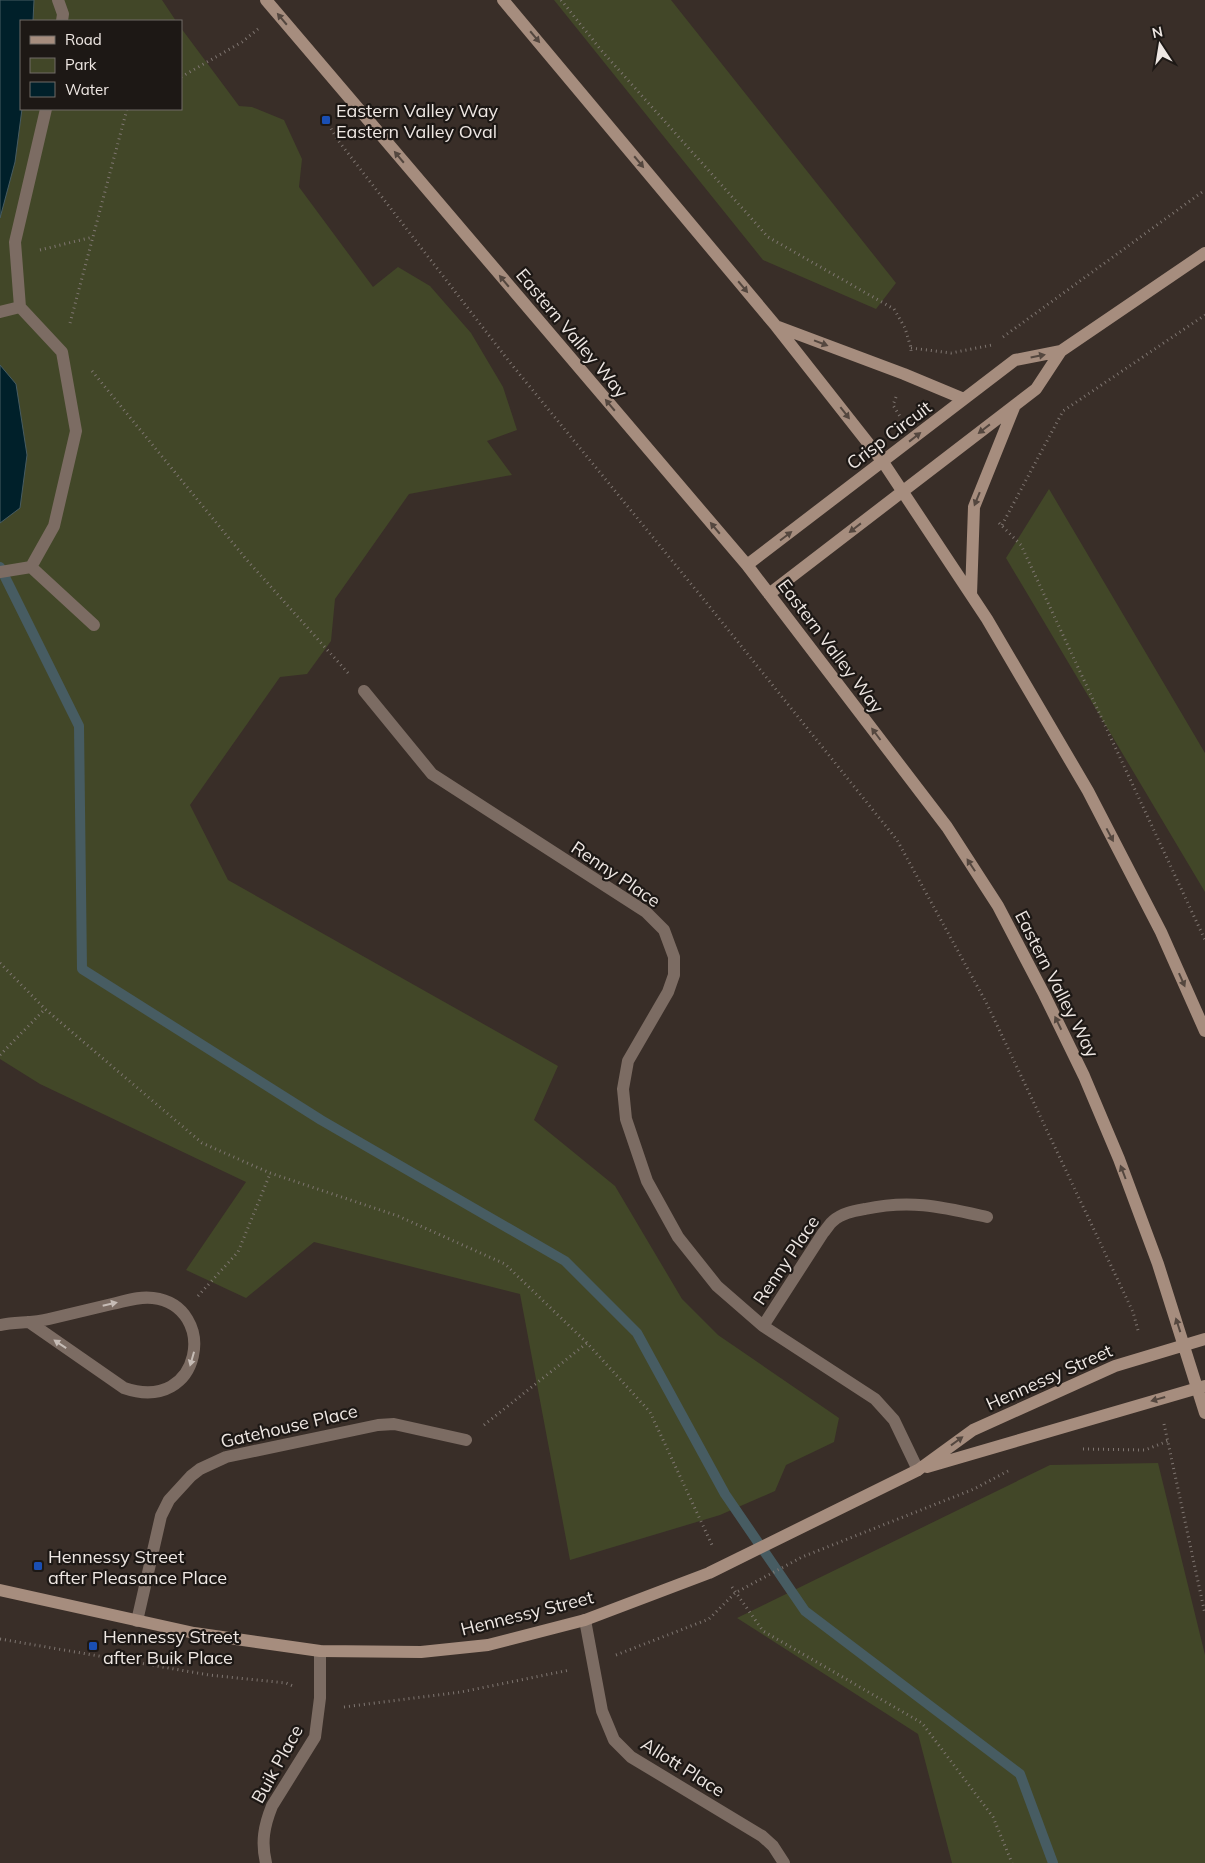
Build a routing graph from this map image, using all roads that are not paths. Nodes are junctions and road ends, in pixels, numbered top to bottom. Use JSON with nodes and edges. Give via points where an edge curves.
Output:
{"nodes":[{"id":1,"x":58,"y":0,"type":"edge"},
{"id":2,"x":266,"y":0,"type":"edge"},
{"id":3,"x":503,"y":0,"type":"edge"},
{"id":4,"x":62,"y":20,"type":"edge"},
{"id":5,"x":46,"y":110,"type":"edge"},
{"id":6,"x":1205,"y":253,"type":"edge"},
{"id":7,"x":20,"y":307,"type":"junction"},
{"id":8,"x":0,"y":312,"type":"edge"},
{"id":9,"x":776,"y":326,"type":"junction"},
{"id":10,"x":1062,"y":351,"type":"junction"},
{"id":11,"x":964,"y":399,"type":"junction"},
{"id":12,"x":1015,"y":405,"type":"junction"},
{"id":13,"x":883,"y":462,"type":"junction"},
{"id":14,"x":903,"y":491,"type":"junction"},
{"id":15,"x":747,"y":565,"type":"junction"},
{"id":16,"x":31,"y":567,"type":"junction"},
{"id":17,"x":0,"y":572,"type":"edge"},
{"id":18,"x":769,"y":594,"type":"junction"},
{"id":19,"x":971,"y":595,"type":"junction"},
{"id":20,"x":94,"y":625,"type":"dead end"},
{"id":21,"x":364,"y":691,"type":"road end"},
{"id":22,"x":1205,"y":1031,"type":"edge"},
{"id":23,"x":987,"y":1217,"type":"dead end"},
{"id":24,"x":29,"y":1322,"type":"junction"},
{"id":25,"x":0,"y":1325,"type":"edge"},
{"id":26,"x":763,"y":1326,"type":"junction"},
{"id":27,"x":1205,"y":1339,"type":"edge"},
{"id":28,"x":1184,"y":1344,"type":"junction"},
{"id":29,"x":1202,"y":1387,"type":"edge"},
{"id":30,"x":1205,"y":1413,"type":"edge"},
{"id":31,"x":466,"y":1440,"type":"road end"},
{"id":32,"x":918,"y":1470,"type":"junction"},
{"id":33,"x":0,"y":1590,"type":"edge"},
{"id":34,"x":585,"y":1620,"type":"junction"},
{"id":35,"x":137,"y":1621,"type":"junction"},
{"id":36,"x":320,"y":1651,"type":"junction"},
{"id":37,"x":266,"y":1863,"type":"edge"},
{"id":38,"x":784,"y":1863,"type":"edge"}],
"edges":[{"from":1,"to":4,"type":"street"},
{"from":15,"to":2,"type":"main road","name":"Eastern Valley Way","one_way":true},
{"from":3,"to":9,"type":"main road","one_way":true},
{"from":5,"to":7,"type":"street","via":[[15,242]]},
{"from":6,"to":10,"type":"main road","name":"Crisp Circuit"},
{"from":7,"to":8,"type":"street"},
{"from":7,"to":16,"type":"street","via":[[62,352],[76,431],[54,526]]},
{"from":9,"to":11,"type":"main road","one_way":true},
{"from":9,"to":13,"type":"main road","one_way":true},
{"from":11,"to":10,"type":"main road","name":"Crisp Circuit","one_way":true,"via":[[1015,360]]},
{"from":10,"to":12,"type":"main road","name":"Crisp Circuit","via":[[1036,389]]},
{"from":13,"to":11,"type":"main road","name":"Crisp Circuit","one_way":true},
{"from":12,"to":14,"type":"main road","name":"Crisp Circuit","one_way":true},
{"from":12,"to":19,"type":"main road","one_way":true,"via":[[974,507]]},
{"from":13,"to":14,"type":"main road"},
{"from":15,"to":13,"type":"main road","name":"Crisp Circuit","one_way":true},
{"from":14,"to":18,"type":"main road","name":"Crisp Circuit","one_way":true},
{"from":14,"to":19,"type":"main road"},
{"from":15,"to":18,"type":"main road","name":"Eastern Valley Way"},
{"from":16,"to":17,"type":"street"},
{"from":16,"to":20,"type":"street"},
{"from":28,"to":18,"type":"main road","name":"Eastern Valley Way","one_way":true,"via":[[1158,1264],[1084,1076],[998,906],[947,827]]},
{"from":19,"to":22,"type":"main road","one_way":true,"via":[[1088,792],[1161,932]]},
{"from":21,"to":26,"type":"street","name":"Renny Place","via":[[432,774],[646,912],[664,930],[674,957],[674,975],[668,992],[628,1061],[623,1090],[626,1119],[648,1181],[678,1237],[717,1286]]},
{"from":23,"to":26,"type":"street","name":"Renny Place","via":[[917,1204],[888,1204],[847,1212],[832,1222]]},
{"from":24,"to":24,"type":"street","one_way":true,"via":[[144,1297],[166,1301],[183,1313],[190,1323],[195,1346],[191,1364],[181,1379],[160,1391],[136,1392],[124,1388]]},
{"from":24,"to":25,"type":"street"},
{"from":26,"to":32,"type":"street","name":"Renny Place","via":[[875,1399],[894,1420]]},
{"from":27,"to":28,"type":"main road","name":"Hennessy Street"},
{"from":28,"to":29,"type":"main road","name":"Eastern Valley Way"},
{"from":32,"to":28,"type":"main road","name":"Hennessy Street","one_way":true,"via":[[973,1430],[1115,1366]]},
{"from":29,"to":30,"type":"main road","name":"Eastern Valley Way"},
{"from":29,"to":32,"type":"main road","name":"Hennessy Street","one_way":true},
{"from":31,"to":35,"type":"street","name":"Gatehouse Place","via":[[394,1424],[378,1425],[226,1457],[200,1469],[181,1485],[161,1516]]},
{"from":32,"to":34,"type":"main road","name":"Hennessy Street","via":[[709,1573]]},
{"from":33,"to":35,"type":"main road","name":"Hennessy Street"},
{"from":34,"to":36,"type":"main road","name":"Hennessy Street","via":[[488,1645],[421,1652]]},
{"from":34,"to":38,"type":"street","name":"Allott Place","via":[[602,1711],[614,1740],[632,1757],[762,1836]]},
{"from":35,"to":36,"type":"main road","name":"Hennessy Street","via":[[194,1633]]},
{"from":36,"to":37,"type":"street","name":"Buik Place","via":[[320,1698],[315,1736],[267,1818],[262,1841]]}]}
